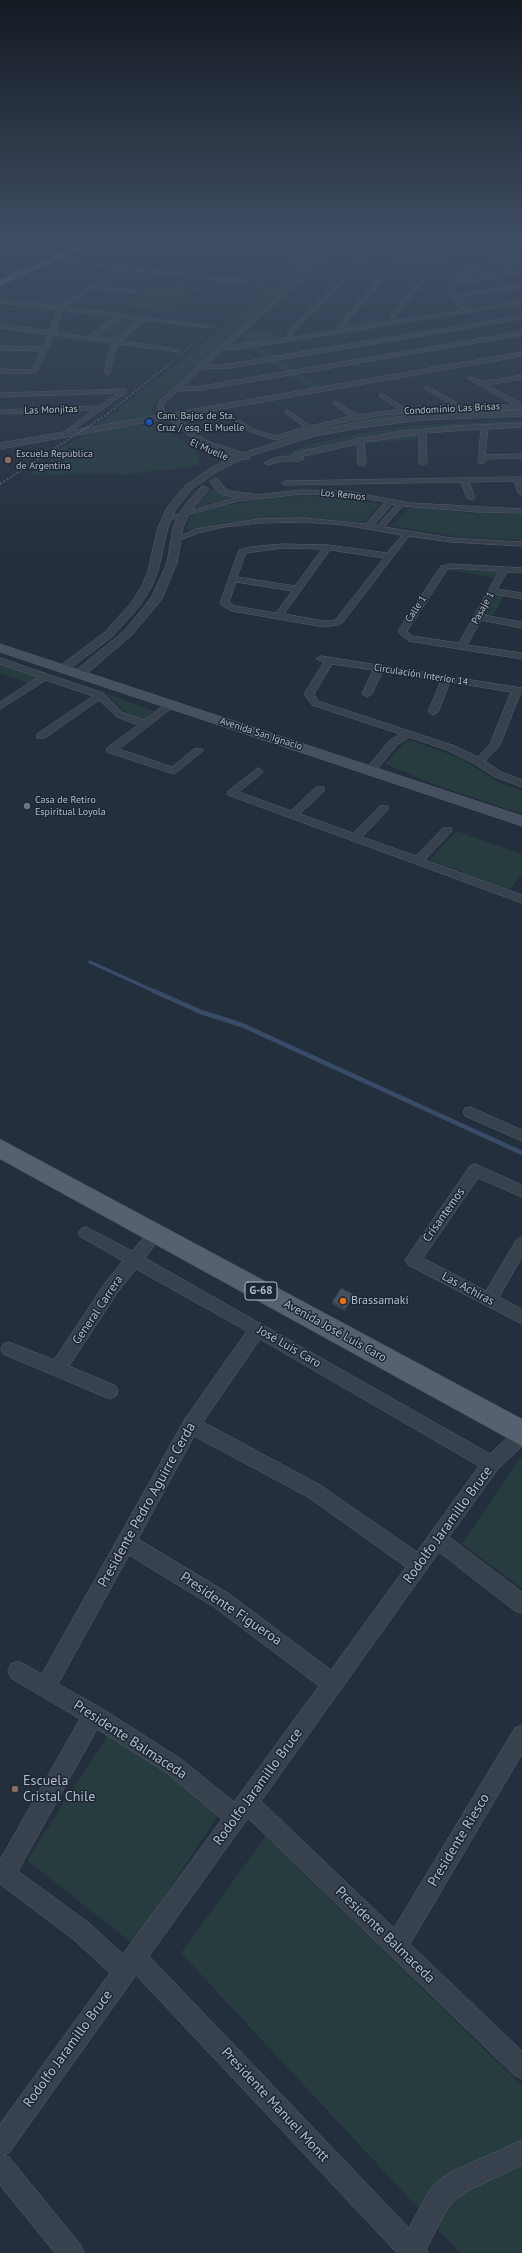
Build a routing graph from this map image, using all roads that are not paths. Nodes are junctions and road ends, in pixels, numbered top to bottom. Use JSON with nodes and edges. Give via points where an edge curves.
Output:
{"nodes":[{"id":1,"x":47,"y":344,"type":"edge"},
{"id":2,"x":115,"y":344,"type":"edge"},
{"id":3,"x":131,"y":344,"type":"edge"},
{"id":4,"x":226,"y":344,"type":"edge"},
{"id":5,"x":261,"y":344,"type":"edge"},
{"id":6,"x":360,"y":344,"type":"edge"},
{"id":7,"x":465,"y":344,"type":"edge"},
{"id":8,"x":0,"y":348,"type":"edge"},
{"id":9,"x":222,"y":348,"type":"junction"},
{"id":10,"x":45,"y":349,"type":"junction"},
{"id":11,"x":178,"y":351,"type":"dead end"},
{"id":12,"x":522,"y":354,"type":"edge"},
{"id":13,"x":199,"y":367,"type":"junction"},
{"id":14,"x":0,"y":371,"type":"edge"},
{"id":15,"x":106,"y":373,"type":"dead end"},
{"id":16,"x":521,"y":374,"type":"edge"},
{"id":17,"x":470,"y":378,"type":"dead end"},
{"id":18,"x":482,"y":384,"type":"junction"},
{"id":19,"x":426,"y":387,"type":"dead end"},
{"id":20,"x":175,"y":388,"type":"junction"},
{"id":21,"x":0,"y":395,"type":"edge"},
{"id":22,"x":381,"y":395,"type":"dead end"},
{"id":23,"x":335,"y":403,"type":"dead end"},
{"id":24,"x":522,"y":407,"type":"edge"},
{"id":25,"x":102,"y":408,"type":"junction"},
{"id":26,"x":460,"y":408,"type":"junction"},
{"id":27,"x":406,"y":411,"type":"junction"},
{"id":28,"x":0,"y":412,"type":"edge"},
{"id":29,"x":287,"y":412,"type":"dead end"},
{"id":30,"x":382,"y":413,"type":"junction"},
{"id":31,"x":522,"y":413,"type":"edge"},
{"id":32,"x":166,"y":417,"type":"junction"},
{"id":33,"x":356,"y":417,"type":"junction"},
{"id":34,"x":522,"y":418,"type":"edge"},
{"id":35,"x":438,"y":419,"type":"junction"},
{"id":36,"x":238,"y":421,"type":"dead end"},
{"id":37,"x":392,"y":423,"type":"junction"},
{"id":38,"x":522,"y":425,"type":"edge"},
{"id":39,"x":485,"y":426,"type":"junction"},
{"id":40,"x":310,"y":428,"type":"junction"},
{"id":41,"x":422,"y":431,"type":"junction"},
{"id":42,"x":402,"y":433,"type":"junction"},
{"id":43,"x":63,"y":435,"type":"junction"},
{"id":44,"x":360,"y":439,"type":"junction"},
{"id":45,"x":291,"y":444,"type":"junction"},
{"id":46,"x":0,"y":446,"type":"edge"},
{"id":47,"x":522,"y":456,"type":"edge"},
{"id":48,"x":292,"y":459,"type":"junction"},
{"id":49,"x":315,"y":459,"type":"dead end"},
{"id":50,"x":232,"y":460,"type":"junction"},
{"id":51,"x":243,"y":460,"type":"junction"},
{"id":52,"x":268,"y":463,"type":"dead end"},
{"id":53,"x":423,"y":463,"type":"dead end"},
{"id":54,"x":362,"y":464,"type":"dead end"},
{"id":55,"x":519,"y":479,"type":"edge"},
{"id":56,"x":464,"y":480,"type":"junction"},
{"id":57,"x":214,"y":481,"type":"junction"},
{"id":58,"x":285,"y":483,"type":"dead end"},
{"id":59,"x":522,"y":493,"type":"edge"},
{"id":60,"x":254,"y":497,"type":"junction"},
{"id":61,"x":471,"y":498,"type":"dead end"},
{"id":62,"x":389,"y":502,"type":"junction"},
{"id":63,"x":401,"y":504,"type":"junction"},
{"id":64,"x":522,"y":511,"type":"edge"},
{"id":65,"x":183,"y":515,"type":"junction"},
{"id":66,"x":166,"y":519,"type":"junction"},
{"id":67,"x":368,"y":527,"type":"junction"},
{"id":68,"x":379,"y":528,"type":"junction"},
{"id":69,"x":407,"y":533,"type":"junction"},
{"id":70,"x":177,"y":539,"type":"junction"},
{"id":71,"x":522,"y":544,"type":"edge"},
{"id":72,"x":328,"y":547,"type":"junction"},
{"id":73,"x":389,"y":556,"type":"junction"},
{"id":74,"x":504,"y":569,"type":"junction"},
{"id":75,"x":522,"y":570,"type":"edge"},
{"id":76,"x":232,"y":579,"type":"junction"},
{"id":77,"x":149,"y":583,"type":"junction"},
{"id":78,"x":164,"y":584,"type":"junction"},
{"id":79,"x":297,"y":589,"type":"junction"},
{"id":80,"x":492,"y":591,"type":"junction"},
{"id":81,"x":522,"y":596,"type":"edge"},
{"id":82,"x":127,"y":615,"type":"junction"},
{"id":83,"x":278,"y":616,"type":"junction"},
{"id":84,"x":478,"y":617,"type":"junction"},
{"id":85,"x":142,"y":618,"type":"junction"},
{"id":86,"x":522,"y":624,"type":"edge"},
{"id":87,"x":462,"y":646,"type":"junction"},
{"id":88,"x":0,"y":648,"type":"edge"},
{"id":89,"x":522,"y":656,"type":"edge"},
{"id":90,"x":320,"y":659,"type":"dead end"},
{"id":91,"x":330,"y":660,"type":"junction"},
{"id":92,"x":0,"y":661,"type":"edge"},
{"id":93,"x":63,"y":668,"type":"junction"},
{"id":94,"x":379,"y":668,"type":"junction"},
{"id":95,"x":80,"y":674,"type":"junction"},
{"id":96,"x":46,"y":676,"type":"junction"},
{"id":97,"x":447,"y":679,"type":"junction"},
{"id":98,"x":520,"y":691,"type":"edge"},
{"id":99,"x":366,"y":694,"type":"dead end"},
{"id":100,"x":100,"y":695,"type":"junction"},
{"id":101,"x":170,"y":705,"type":"junction"},
{"id":102,"x":0,"y":706,"type":"edge"},
{"id":103,"x":433,"y":712,"type":"dead end"},
{"id":104,"x":144,"y":724,"type":"junction"},
{"id":105,"x":407,"y":734,"type":"junction"},
{"id":106,"x":41,"y":736,"type":"dead end"},
{"id":107,"x":198,"y":751,"type":"dead end"},
{"id":108,"x":479,"y":762,"type":"junction"},
{"id":109,"x":371,"y":770,"type":"junction"},
{"id":110,"x":258,"y":771,"type":"dead end"},
{"id":111,"x":522,"y":784,"type":"edge"},
{"id":112,"x":320,"y":789,"type":"dead end"},
{"id":113,"x":384,"y":808,"type":"dead end"},
{"id":114,"x":293,"y":815,"type":"junction"},
{"id":115,"x":522,"y":821,"type":"edge"},
{"id":116,"x":447,"y":830,"type":"dead end"},
{"id":117,"x":355,"y":838,"type":"junction"},
{"id":118,"x":418,"y":861,"type":"junction"},
{"id":119,"x":522,"y":898,"type":"edge"},
{"id":120,"x":470,"y":1112,"type":"dead end"},
{"id":121,"x":522,"y":1136,"type":"edge"},
{"id":122,"x":0,"y":1148,"type":"edge"},
{"id":123,"x":522,"y":1192,"type":"edge"},
{"id":124,"x":156,"y":1233,"type":"junction"},
{"id":125,"x":86,"y":1234,"type":"dead end"},
{"id":126,"x":522,"y":1243,"type":"edge"},
{"id":127,"x":134,"y":1260,"type":"junction"},
{"id":128,"x":414,"y":1260,"type":"joint"},
{"id":129,"x":489,"y":1300,"type":"junction"},
{"id":130,"x":522,"y":1317,"type":"edge"},
{"id":131,"x":258,"y":1330,"type":"junction"},
{"id":132,"x":9,"y":1349,"type":"dead end"},
{"id":133,"x":58,"y":1370,"type":"junction"},
{"id":134,"x":110,"y":1391,"type":"dead end"},
{"id":135,"x":191,"y":1425,"type":"junction"},
{"id":136,"x":522,"y":1434,"type":"edge"},
{"id":137,"x":491,"y":1464,"type":"junction"},
{"id":138,"x":437,"y":1539,"type":"junction"},
{"id":139,"x":125,"y":1542,"type":"junction"},
{"id":140,"x":419,"y":1565,"type":"junction"},
{"id":141,"x":522,"y":1604,"type":"edge"},
{"id":142,"x":18,"y":1671,"type":"dead end"},
{"id":143,"x":332,"y":1683,"type":"junction"},
{"id":144,"x":46,"y":1687,"type":"junction"},
{"id":145,"x":94,"y":1715,"type":"junction"},
{"id":146,"x":522,"y":1736,"type":"edge"},
{"id":147,"x":242,"y":1809,"type":"junction"},
{"id":148,"x":2,"y":1873,"type":"edge"},
{"id":149,"x":396,"y":1946,"type":"junction"},
{"id":150,"x":130,"y":1964,"type":"junction"},
{"id":151,"x":522,"y":2067,"type":"edge"},
{"id":152,"x":0,"y":2144,"type":"edge"},
{"id":153,"x":522,"y":2152,"type":"edge"},
{"id":154,"x":0,"y":2166,"type":"edge"},
{"id":155,"x":412,"y":2252,"type":"edge"},
{"id":156,"x":71,"y":2253,"type":"edge"}],
"edges":[{"from":1,"to":10,"type":"street"},
{"from":2,"to":15,"type":"street"},
{"from":3,"to":11,"type":"street"},
{"from":4,"to":9,"type":"street"},
{"from":5,"to":9,"type":"street"},
{"from":6,"to":13,"type":"street","via":[[229,366]]},
{"from":7,"to":20,"type":"street","via":[[202,388]]},
{"from":8,"to":10,"type":"street"},
{"from":9,"to":13,"type":"street"},
{"from":10,"to":14,"type":"street","via":[[34,372]]},
{"from":12,"to":32,"type":"street"},
{"from":13,"to":20,"type":"street"},
{"from":16,"to":18,"type":"street"},
{"from":17,"to":18,"type":"street"},
{"from":18,"to":24,"type":"street"},
{"from":19,"to":26,"type":"street"},
{"from":20,"to":32,"type":"street","via":[[160,405]]},
{"from":21,"to":25,"type":"street","via":[[125,391]]},
{"from":22,"to":27,"type":"street"},
{"from":23,"to":33,"type":"street"},
{"from":24,"to":26,"type":"street","name":"Condominio Las Brisas"},
{"from":25,"to":28,"type":"street","name":"Las Monjitas"},
{"from":25,"to":43,"type":"street"},
{"from":26,"to":27,"type":"street","name":"Condominio Las Brisas"},
{"from":27,"to":30,"type":"street","name":"Condominio Las Brisas"},
{"from":29,"to":40,"type":"street"},
{"from":30,"to":33,"type":"street","name":"Condominio Las Brisas"},
{"from":30,"to":37,"type":"street","name":"Condominio Las Brisas"},
{"from":31,"to":35,"type":"street"},
{"from":32,"to":43,"type":"street"},
{"from":32,"to":50,"type":"street","name":"El Muelle","via":[[165,420],[178,435],[190,443]]},
{"from":32,"to":51,"type":"street","name":"El Muelle","via":[[174,419],[204,443]]},
{"from":33,"to":40,"type":"street","name":"Condominio Las Brisas"},
{"from":34,"to":35,"type":"street"},
{"from":35,"to":37,"type":"street"},
{"from":36,"to":40,"type":"street","name":"Condominio Las Brisas","via":[[251,430],[275,438]]},
{"from":37,"to":42,"type":"street","name":"Condominio Las Brisas"},
{"from":37,"to":45,"type":"street"},
{"from":38,"to":39,"type":"street"},
{"from":39,"to":41,"type":"street"},
{"from":39,"to":47,"type":"street","via":[[481,459]]},
{"from":41,"to":42,"type":"street"},
{"from":41,"to":53,"type":"street"},
{"from":42,"to":44,"type":"street"},
{"from":43,"to":46,"type":"street"},
{"from":44,"to":48,"type":"street","via":[[307,452]]},
{"from":44,"to":54,"type":"street"},
{"from":45,"to":51,"type":"street"},
{"from":45,"to":51,"type":"street","name":"El Muelle","via":[[256,460]]},
{"from":48,"to":49,"type":"street"},
{"from":48,"to":52,"type":"street"},
{"from":50,"to":51,"type":"street","name":"El Muelle"},
{"from":50,"to":66,"type":"street","via":[[194,483],[175,502]]},
{"from":51,"to":57,"type":"street"},
{"from":55,"to":56,"type":"street"},
{"from":55,"to":59,"type":"street"},
{"from":56,"to":58,"type":"street","via":[[411,484]]},
{"from":56,"to":61,"type":"street"},
{"from":57,"to":60,"type":"street","via":[[218,488],[226,493]]},
{"from":57,"to":65,"type":"street","via":[[197,496]]},
{"from":60,"to":62,"type":"street","name":"Los Remos","via":[[290,492],[328,492]]},
{"from":60,"to":65,"type":"street","name":"Los Remos","via":[[213,505]]},
{"from":62,"to":63,"type":"street","name":"Los Remos"},
{"from":62,"to":67,"type":"street"},
{"from":63,"to":64,"type":"street","name":"Los Remos"},
{"from":63,"to":68,"type":"street"},
{"from":65,"to":66,"type":"street","name":"Los Remos"},
{"from":65,"to":70,"type":"street"},
{"from":66,"to":77,"type":"street"},
{"from":67,"to":68,"type":"street"},
{"from":67,"to":70,"type":"street","via":[[320,521],[259,521],[208,528]]},
{"from":68,"to":69,"type":"street"},
{"from":69,"to":71,"type":"street","via":[[467,541]]},
{"from":69,"to":73,"type":"street"},
{"from":70,"to":78,"type":"street","via":[[174,558]]},
{"from":72,"to":73,"type":"street"},
{"from":72,"to":76,"type":"street","via":[[282,546],[246,550],[242,552]]},
{"from":72,"to":79,"type":"street"},
{"from":73,"to":83,"type":"street","via":[[337,622],[324,624]]},
{"from":74,"to":75,"type":"street","name":"Calle 1"},
{"from":74,"to":80,"type":"street","name":"Pasaje 1"},
{"from":74,"to":87,"type":"street","name":"Calle 1","via":[[452,566],[442,569],[402,631],[409,638]]},
{"from":76,"to":79,"type":"street"},
{"from":76,"to":83,"type":"street","via":[[224,601],[226,606]]},
{"from":77,"to":78,"type":"street"},
{"from":77,"to":82,"type":"street"},
{"from":78,"to":85,"type":"street"},
{"from":79,"to":83,"type":"street"},
{"from":80,"to":81,"type":"street"},
{"from":80,"to":84,"type":"street","name":"Pasaje 1"},
{"from":82,"to":85,"type":"street"},
{"from":82,"to":93,"type":"street","via":[[98,643]]},
{"from":84,"to":86,"type":"street"},
{"from":84,"to":87,"type":"street","name":"Pasaje 1"},
{"from":85,"to":95,"type":"street","via":[[112,648]]},
{"from":87,"to":89,"type":"street","name":"Calle 1"},
{"from":88,"to":93,"type":"main road","name":"Avenida San Ignacio"},
{"from":90,"to":91,"type":"street","name":"Circulación Interior 14"},
{"from":91,"to":94,"type":"street","name":"Circulación Interior 14"},
{"from":91,"to":105,"type":"street","via":[[309,694],[315,702]]},
{"from":92,"to":96,"type":"street"},
{"from":93,"to":95,"type":"main road","name":"Avenida San Ignacio"},
{"from":94,"to":97,"type":"street","name":"Circulación Interior 14"},
{"from":94,"to":99,"type":"street"},
{"from":95,"to":101,"type":"main road","name":"Avenida San Ignacio"},
{"from":96,"to":100,"type":"street"},
{"from":96,"to":102,"type":"street"},
{"from":97,"to":98,"type":"street","name":"Circulación Interior 14"},
{"from":97,"to":103,"type":"street"},
{"from":98,"to":108,"type":"street","via":[[495,745]]},
{"from":100,"to":104,"type":"street","via":[[120,715]]},
{"from":100,"to":106,"type":"street"},
{"from":101,"to":104,"type":"street"},
{"from":101,"to":109,"type":"main road","name":"Avenida San Ignacio"},
{"from":104,"to":107,"type":"street","via":[[111,750],[174,771]]},
{"from":105,"to":108,"type":"street","via":[[451,748]]},
{"from":105,"to":109,"type":"street","via":[[393,743]]},
{"from":108,"to":111,"type":"street","via":[[497,774]]},
{"from":109,"to":115,"type":"main road","name":"Avenida San Ignacio"},
{"from":110,"to":114,"type":"street","via":[[232,793]]},
{"from":112,"to":114,"type":"street"},
{"from":113,"to":117,"type":"street"},
{"from":114,"to":117,"type":"street"},
{"from":116,"to":118,"type":"street"},
{"from":117,"to":118,"type":"street"},
{"from":118,"to":119,"type":"street"},
{"from":120,"to":121,"type":"street"},
{"from":122,"to":124,"type":"main road","name":"Avenida José Luis Caro","number":"G-68"},
{"from":123,"to":128,"type":"street","name":"Crisantemos","via":[[476,1170]]},
{"from":124,"to":127,"type":"street","name":"General Carrera"},
{"from":124,"to":136,"type":"main road","name":"Avenida José Luis Caro","number":"G-68"},
{"from":125,"to":127,"type":"street","name":"José Luis Caro"},
{"from":126,"to":129,"type":"street"},
{"from":127,"to":131,"type":"street","name":"José Luis Caro"},
{"from":127,"to":133,"type":"street","name":"General Carrera","via":[[111,1288]]},
{"from":128,"to":129,"type":"street","name":"Las Achiras"},
{"from":129,"to":130,"type":"street","name":"Las Achiras"},
{"from":131,"to":135,"type":"street","name":"Presidente Pedro Aguirre Cerda"},
{"from":131,"to":137,"type":"street","name":"José Luis Caro"},
{"from":132,"to":133,"type":"street"},
{"from":133,"to":134,"type":"street"},
{"from":135,"to":139,"type":"street","name":"Presidente Pedro Aguirre Cerda"},
{"from":135,"to":140,"type":"street","via":[[314,1491]]},
{"from":136,"to":137,"type":"street","name":"Rodolfo Jaramillo Bruce"},
{"from":137,"to":138,"type":"street","name":"Rodolfo Jaramillo Bruce"},
{"from":138,"to":140,"type":"street","name":"Rodolfo Jaramillo Bruce"},
{"from":138,"to":141,"type":"street"},
{"from":139,"to":143,"type":"street","name":"Presidente Figueroa","via":[[222,1600]]},
{"from":139,"to":144,"type":"street","name":"Presidente Pedro Aguirre Cerda"},
{"from":140,"to":143,"type":"street","name":"Rodolfo Jaramillo Bruce"},
{"from":142,"to":144,"type":"street","name":"Presidente Balmaceda"},
{"from":143,"to":147,"type":"street","name":"Rodolfo Jaramillo Bruce"},
{"from":144,"to":145,"type":"street","name":"Presidente Balmaceda"},
{"from":145,"to":147,"type":"street","name":"Presidente Balmaceda"},
{"from":145,"to":148,"type":"street"},
{"from":146,"to":149,"type":"street","name":"Presidente Riesco"},
{"from":147,"to":149,"type":"street","name":"Presidente Balmaceda"},
{"from":147,"to":150,"type":"street","name":"Rodolfo Jaramillo Bruce"},
{"from":148,"to":150,"type":"street","name":"Presidente Manuel Montt"},
{"from":149,"to":151,"type":"street","name":"Presidente Balmaceda"},
{"from":150,"to":152,"type":"street","name":"Rodolfo Jaramillo Bruce"},
{"from":150,"to":155,"type":"street","name":"Presidente Manuel Montt"},
{"from":153,"to":155,"type":"street","via":[[458,2182],[446,2191],[438,2200]]},
{"from":154,"to":156,"type":"street"}]}
